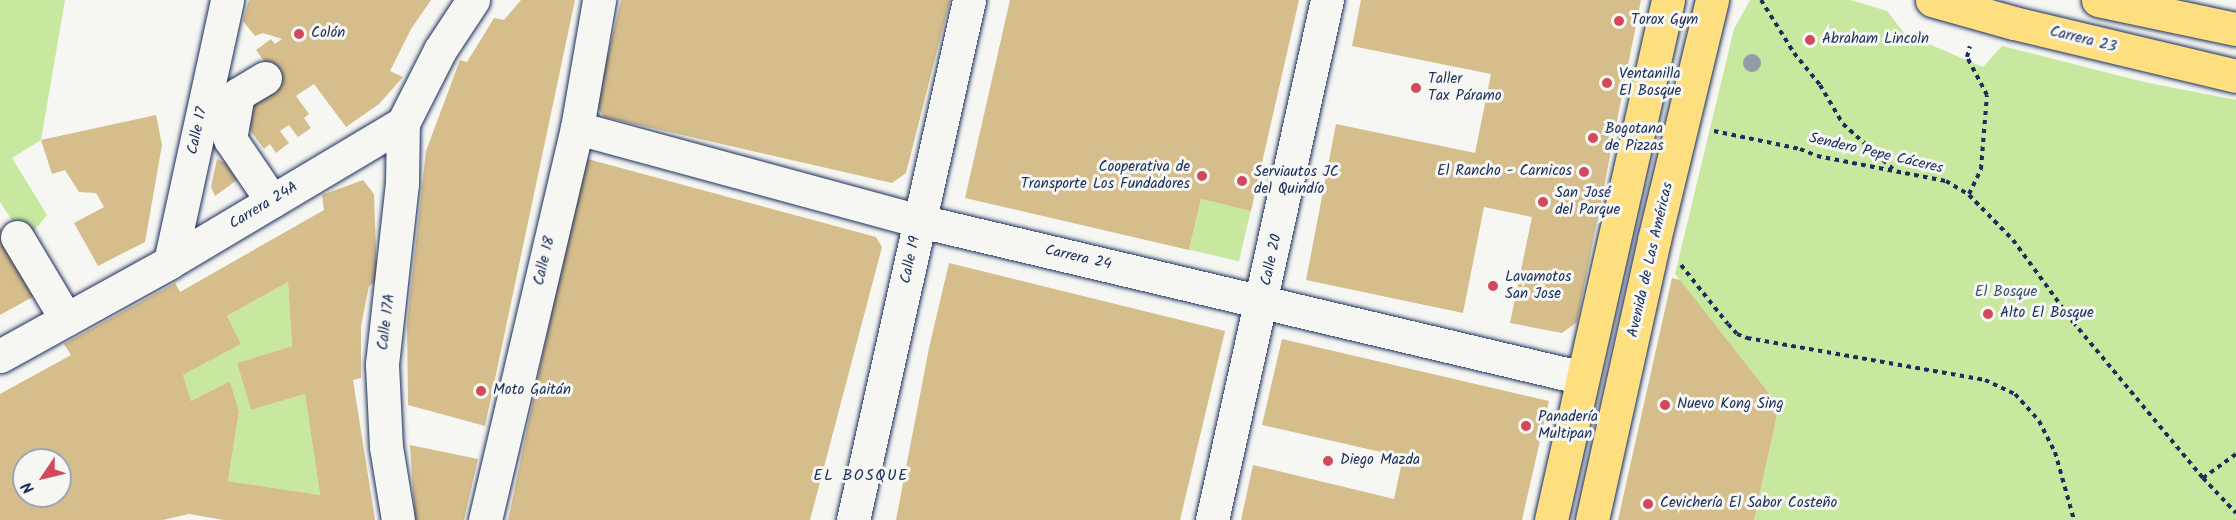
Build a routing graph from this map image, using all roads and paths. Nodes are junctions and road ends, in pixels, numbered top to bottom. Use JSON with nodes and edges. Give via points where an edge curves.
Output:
{"nodes":[{"id":1,"x":227,"y":0,"type":"edge"},
{"id":2,"x":473,"y":0,"type":"edge"},
{"id":3,"x":599,"y":0,"type":"edge"},
{"id":4,"x":969,"y":0,"type":"edge"},
{"id":5,"x":1327,"y":0,"type":"edge"},
{"id":6,"x":1668,"y":0,"type":"edge"},
{"id":7,"x":1712,"y":0,"type":"edge"},
{"id":8,"x":1761,"y":0,"type":"edge"},
{"id":9,"x":1932,"y":0,"type":"edge"},
{"id":10,"x":2098,"y":0,"type":"edge"},
{"id":11,"x":2236,"y":29,"type":"edge"},
{"id":12,"x":1972,"y":40,"type":"dead end"},
{"id":13,"x":2236,"y":76,"type":"edge"},
{"id":14,"x":265,"y":78,"type":"dead end"},
{"id":15,"x":403,"y":123,"type":"junction"},
{"id":16,"x":1684,"y":126,"type":"junction"},
{"id":17,"x":577,"y":128,"type":"junction"},
{"id":18,"x":1893,"y":169,"type":"junction"},
{"id":19,"x":1969,"y":195,"type":"junction"},
{"id":20,"x":272,"y":201,"type":"junction"},
{"id":21,"x":920,"y":221,"type":"junction"},
{"id":22,"x":17,"y":237,"type":"dead end"},
{"id":23,"x":1654,"y":240,"type":"junction"},
{"id":24,"x":170,"y":262,"type":"junction"},
{"id":25,"x":1263,"y":302,"type":"junction"},
{"id":26,"x":66,"y":319,"type":"junction"},
{"id":27,"x":0,"y":356,"type":"edge"},
{"id":28,"x":1583,"y":378,"type":"junction"},
{"id":29,"x":2236,"y":454,"type":"edge"},
{"id":30,"x":2203,"y":478,"type":"junction"},
{"id":31,"x":2236,"y":513,"type":"edge"},
{"id":32,"x":398,"y":520,"type":"edge"},
{"id":33,"x":485,"y":520,"type":"edge"},
{"id":34,"x":854,"y":520,"type":"edge"},
{"id":35,"x":1212,"y":520,"type":"edge"},
{"id":36,"x":1551,"y":520,"type":"edge"},
{"id":37,"x":1592,"y":520,"type":"edge"},
{"id":38,"x":2074,"y":520,"type":"edge"}],
"edges":[{"from":1,"to":24,"type":"street","name":"Calle 17"},
{"from":2,"to":15,"type":"street","via":[[440,50]]},
{"from":3,"to":17,"type":"street","name":"Calle 18"},
{"from":4,"to":21,"type":"street","name":"Calle 19"},
{"from":5,"to":25,"type":"street","name":"Calle 20"},
{"from":6,"to":28,"type":"main road"},
{"from":7,"to":16,"type":"main road","name":"Avenida de Las Américas"},
{"from":8,"to":18,"type":"path","via":[[1843,124]]},
{"from":9,"to":13,"type":"main road","name":"Carrera 23"},
{"from":10,"to":11,"type":"main road"},
{"from":12,"to":19,"type":"path","via":[[1967,57],[1987,95],[1981,169]]},
{"from":14,"to":20,"type":"street","via":[[238,94],[230,139]]},
{"from":15,"to":20,"type":"street","name":"Carrera 24A"},
{"from":15,"to":32,"type":"street","name":"Calle 17A","via":[[402,184],[382,364],[386,447]]},
{"from":16,"to":18,"type":"path","name":"Sendero Pepe Cáceres"},
{"from":16,"to":23,"type":"main road","name":"Avenida de Las Américas"},
{"from":17,"to":21,"type":"street","name":"Carrera 24"},
{"from":17,"to":33,"type":"street","name":"Calle 18"},
{"from":18,"to":19,"type":"path","name":"Sendero Pepe Cáceres","via":[[1946,181]]},
{"from":19,"to":30,"type":"path","name":"Sendero Pepe Cáceres","via":[[2013,240],[2073,322]]},
{"from":20,"to":24,"type":"street","name":"Carrera 24A"},
{"from":21,"to":25,"type":"street","name":"Carrera 24"},
{"from":21,"to":34,"type":"street","name":"Calle 19"},
{"from":22,"to":26,"type":"street"},
{"from":23,"to":37,"type":"main road","name":"Avenida de Las Américas"},
{"from":23,"to":38,"type":"path","via":[[1689,273],[1737,334],[1985,381],[2015,394],[2039,421],[2055,452]]},
{"from":24,"to":26,"type":"street","name":"Carrera 24A"},
{"from":25,"to":28,"type":"street","name":"Carrera 24"},
{"from":25,"to":35,"type":"street","name":"Calle 20"},
{"from":26,"to":27,"type":"street","name":"Carrera 24A"},
{"from":28,"to":36,"type":"main road"},
{"from":29,"to":30,"type":"path"},
{"from":30,"to":31,"type":"path","name":"Sendero Pepe Cáceres"}]}
